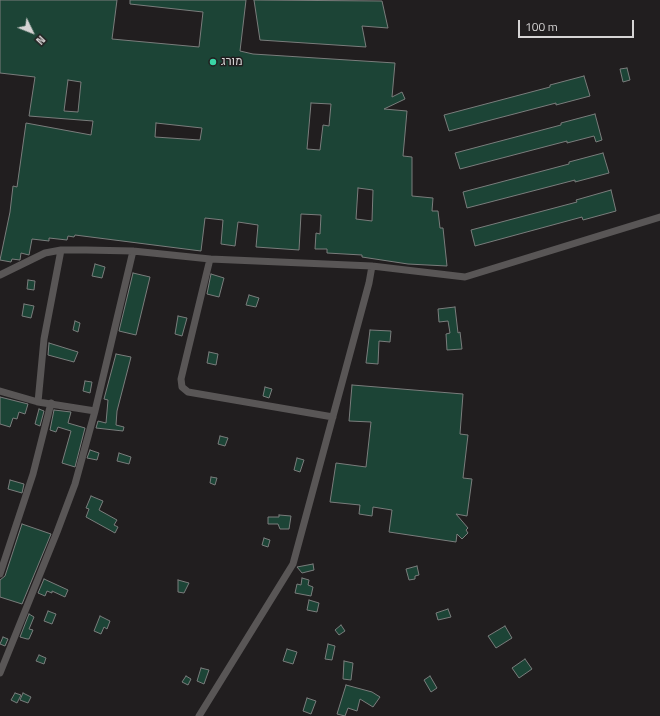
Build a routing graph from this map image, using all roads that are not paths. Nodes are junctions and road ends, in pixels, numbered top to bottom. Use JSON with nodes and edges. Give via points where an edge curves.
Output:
{"nodes":[{"id":1,"x":660,"y":217,"type":"edge"},
{"id":2,"x":61,"y":250,"type":"junction"},
{"id":3,"x":133,"y":251,"type":"junction"},
{"id":4,"x":210,"y":259,"type":"junction"},
{"id":5,"x":372,"y":266,"type":"junction"},
{"id":6,"x":0,"y":275,"type":"edge"},
{"id":7,"x":0,"y":391,"type":"edge"},
{"id":8,"x":38,"y":402,"type":"junction"},
{"id":9,"x":51,"y":403,"type":"junction"},
{"id":10,"x":95,"y":412,"type":"junction"},
{"id":11,"x":333,"y":417,"type":"junction"},
{"id":12,"x":0,"y":574,"type":"edge"},
{"id":13,"x":0,"y":673,"type":"edge"},
{"id":14,"x":198,"y":716,"type":"edge"}],
"edges":[{"from":1,"to":5,"type":"street","via":[[465,277]]},
{"from":2,"to":3,"type":"street"},
{"from":2,"to":6,"type":"street","via":[[45,253]]},
{"from":2,"to":8,"type":"street","via":[[44,340]]},
{"from":3,"to":4,"type":"street"},
{"from":3,"to":10,"type":"street"},
{"from":4,"to":5,"type":"street"},
{"from":4,"to":11,"type":"street","via":[[181,379],[182,387],[188,392]]},
{"from":5,"to":11,"type":"street"},
{"from":7,"to":8,"type":"street"},
{"from":8,"to":9,"type":"street"},
{"from":9,"to":10,"type":"street"},
{"from":9,"to":12,"type":"street","via":[[33,474]]},
{"from":10,"to":13,"type":"street","via":[[75,484]]},
{"from":11,"to":14,"type":"street","via":[[293,564]]}]}
